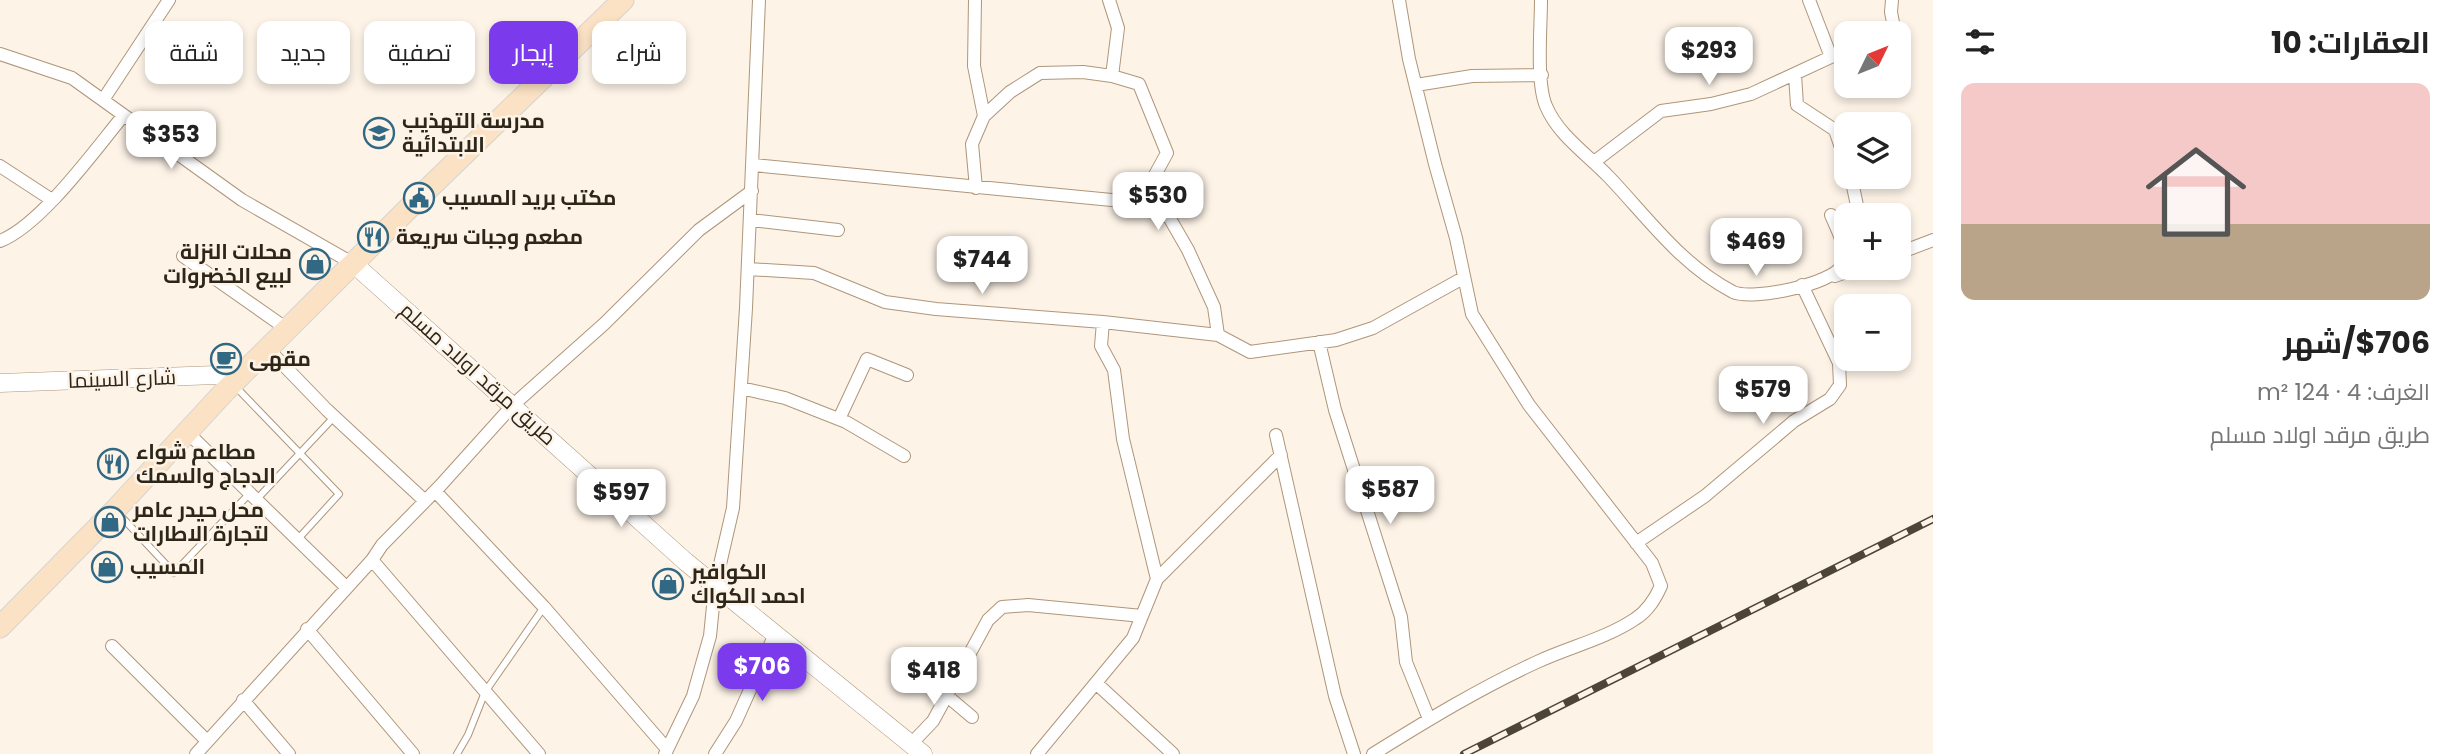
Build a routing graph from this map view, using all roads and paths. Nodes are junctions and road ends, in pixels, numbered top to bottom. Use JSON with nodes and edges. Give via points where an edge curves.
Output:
{"nodes":[{"id":1,"x":169,"y":0,"type":"edge"},
{"id":2,"x":623,"y":0,"type":"edge"},
{"id":3,"x":759,"y":0,"type":"edge"},
{"id":4,"x":975,"y":0,"type":"edge"},
{"id":5,"x":1110,"y":0,"type":"edge"},
{"id":6,"x":1399,"y":0,"type":"edge"},
{"id":7,"x":1541,"y":0,"type":"edge"},
{"id":8,"x":1810,"y":0,"type":"edge"},
{"id":9,"x":1892,"y":0,"type":"edge"},
{"id":10,"x":1893,"y":21,"type":"edge"},
{"id":11,"x":0,"y":54,"type":"edge"},
{"id":12,"x":1834,"y":56,"type":"edge"},
{"id":13,"x":1831,"y":57,"type":"junction"},
{"id":14,"x":1542,"y":75,"type":"junction"},
{"id":15,"x":1794,"y":75,"type":"junction"},
{"id":16,"x":1112,"y":76,"type":"junction"},
{"id":17,"x":1416,"y":86,"type":"junction"},
{"id":18,"x":103,"y":100,"type":"junction"},
{"id":19,"x":123,"y":116,"type":"junction"},
{"id":20,"x":984,"y":117,"type":"junction"},
{"id":21,"x":1834,"y":129,"type":"edge"},
{"id":22,"x":1594,"y":162,"type":"junction"},
{"id":23,"x":753,"y":165,"type":"junction"},
{"id":24,"x":0,"y":166,"type":"edge"},
{"id":25,"x":976,"y":188,"type":"junction"},
{"id":26,"x":752,"y":191,"type":"junction"},
{"id":27,"x":52,"y":200,"type":"junction"},
{"id":28,"x":1138,"y":206,"type":"junction"},
{"id":29,"x":1831,"y":215,"type":"dead end"},
{"id":30,"x":751,"y":220,"type":"junction"},
{"id":31,"x":838,"y":230,"type":"dead end"},
{"id":32,"x":1933,"y":240,"type":"edge"},
{"id":33,"x":0,"y":241,"type":"edge"},
{"id":34,"x":1911,"y":248,"type":"edge"},
{"id":35,"x":183,"y":256,"type":"dead end"},
{"id":36,"x":354,"y":264,"type":"junction"},
{"id":37,"x":748,"y":270,"type":"junction"},
{"id":38,"x":1834,"y":276,"type":"edge"},
{"id":39,"x":1831,"y":277,"type":"junction"},
{"id":40,"x":1463,"y":278,"type":"junction"},
{"id":41,"x":1802,"y":285,"type":"junction"},
{"id":42,"x":1103,"y":322,"type":"junction"},
{"id":43,"x":287,"y":329,"type":"junction"},
{"id":44,"x":1218,"y":335,"type":"junction"},
{"id":45,"x":1319,"y":342,"type":"junction"},
{"id":46,"x":268,"y":349,"type":"junction"},
{"id":47,"x":907,"y":374,"type":"dead end"},
{"id":48,"x":238,"y":379,"type":"junction"},
{"id":49,"x":0,"y":383,"type":"edge"},
{"id":50,"x":741,"y":387,"type":"junction"},
{"id":51,"x":513,"y":405,"type":"junction"},
{"id":52,"x":335,"y":416,"type":"junction"},
{"id":53,"x":839,"y":419,"type":"junction"},
{"id":54,"x":186,"y":431,"type":"junction"},
{"id":55,"x":1276,"y":435,"type":"dead end"},
{"id":56,"x":299,"y":454,"type":"junction"},
{"id":57,"x":1280,"y":455,"type":"junction"},
{"id":58,"x":904,"y":456,"type":"dead end"},
{"id":59,"x":435,"y":491,"type":"junction"},
{"id":60,"x":253,"y":496,"type":"junction"},
{"id":61,"x":425,"y":501,"type":"junction"},
{"id":62,"x":115,"y":510,"type":"junction"},
{"id":63,"x":298,"y":539,"type":"junction"},
{"id":64,"x":1636,"y":543,"type":"junction"},
{"id":65,"x":372,"y":560,"type":"junction"},
{"id":66,"x":1157,"y":579,"type":"junction"},
{"id":67,"x":715,"y":586,"type":"junction"},
{"id":68,"x":346,"y":587,"type":"junction"},
{"id":69,"x":544,"y":607,"type":"junction"},
{"id":70,"x":1142,"y":616,"type":"junction"},
{"id":71,"x":0,"y":627,"type":"edge"},
{"id":72,"x":307,"y":629,"type":"junction"},
{"id":73,"x":775,"y":634,"type":"junction"},
{"id":74,"x":112,"y":646,"type":"dead end"},
{"id":75,"x":909,"y":676,"type":"dead end"},
{"id":76,"x":1096,"y":683,"type":"junction"},
{"id":77,"x":485,"y":692,"type":"junction"},
{"id":78,"x":946,"y":695,"type":"junction"},
{"id":79,"x":243,"y":700,"type":"junction"},
{"id":80,"x":972,"y":717,"type":"dead end"},
{"id":81,"x":1429,"y":719,"type":"junction"},
{"id":82,"x":207,"y":741,"type":"junction"},
{"id":83,"x":917,"y":749,"type":"edge"},
{"id":84,"x":666,"y":752,"type":"edge"},
{"id":85,"x":196,"y":754,"type":"edge"},
{"id":86,"x":289,"y":754,"type":"edge"},
{"id":87,"x":413,"y":754,"type":"edge"},
{"id":88,"x":457,"y":754,"type":"edge"},
{"id":89,"x":538,"y":754,"type":"edge"},
{"id":90,"x":715,"y":754,"type":"edge"},
{"id":91,"x":1037,"y":754,"type":"edge"},
{"id":92,"x":1173,"y":754,"type":"edge"},
{"id":93,"x":1354,"y":754,"type":"edge"},
{"id":94,"x":1373,"y":754,"type":"edge"}],
"edges":[{"from":1,"to":18,"type":"street"},
{"from":2,"to":36,"type":"main road"},
{"from":3,"to":23,"type":"street"},
{"from":4,"to":20,"type":"street","via":[[974,66]]},
{"from":5,"to":16,"type":"street","via":[[1118,27]]},
{"from":6,"to":17,"type":"street"},
{"from":7,"to":14,"type":"street"},
{"from":8,"to":13,"type":"street"},
{"from":9,"to":10,"type":"street"},
{"from":11,"to":18,"type":"street","via":[[72,78]]},
{"from":12,"to":13,"type":"street"},
{"from":13,"to":15,"type":"street"},
{"from":14,"to":17,"type":"street","via":[[1472,76]]},
{"from":14,"to":22,"type":"street","via":[[1544,102],[1555,126]]},
{"from":15,"to":21,"type":"street","via":[[1797,105]]},
{"from":15,"to":22,"type":"street","via":[[1751,94],[1661,111]]},
{"from":16,"to":20,"type":"street","via":[[1040,73],[1010,92]]},
{"from":16,"to":28,"type":"street","via":[[1139,84],[1167,153]]},
{"from":17,"to":40,"type":"street"},
{"from":18,"to":19,"type":"street"},
{"from":19,"to":27,"type":"street"},
{"from":19,"to":36,"type":"street","via":[[242,200]]},
{"from":20,"to":25,"type":"street","via":[[972,144]]},
{"from":22,"to":41,"type":"street","via":[[1683,258],[1736,293],[1760,295]]},
{"from":23,"to":25,"type":"street"},
{"from":23,"to":26,"type":"street"},
{"from":24,"to":27,"type":"street"},
{"from":25,"to":28,"type":"street"},
{"from":26,"to":30,"type":"street"},
{"from":26,"to":51,"type":"street","via":[[699,230]]},
{"from":27,"to":33,"type":"street","via":[[23,229]]},
{"from":28,"to":44,"type":"street","via":[[1169,217],[1214,307]]},
{"from":29,"to":39,"type":"street","via":[[1845,251],[1842,267]]},
{"from":30,"to":31,"type":"street"},
{"from":30,"to":37,"type":"street"},
{"from":32,"to":34,"type":"street"},
{"from":35,"to":43,"type":"street"},
{"from":36,"to":43,"type":"main road"},
{"from":36,"to":51,"type":"street","name":"طريق مرقد اولاد مسلم"},
{"from":37,"to":42,"type":"street","via":[[814,273],[885,302]]},
{"from":37,"to":50,"type":"street"},
{"from":38,"to":39,"type":"street"},
{"from":39,"to":41,"type":"street"},
{"from":40,"to":45,"type":"street","via":[[1373,328]]},
{"from":40,"to":64,"type":"street","via":[[1472,314],[1529,405]]},
{"from":41,"to":64,"type":"street","via":[[1839,363],[1840,385],[1830,399],[1794,421],[1704,496]]},
{"from":42,"to":44,"type":"street"},
{"from":42,"to":66,"type":"street","via":[[1101,346],[1114,370],[1124,439]]},
{"from":43,"to":46,"type":"main road"},
{"from":44,"to":45,"type":"street","via":[[1250,352]]},
{"from":45,"to":81,"type":"street","via":[[1335,410],[1401,617],[1406,662]]},
{"from":46,"to":48,"type":"main road"},
{"from":46,"to":52,"type":"street"},
{"from":47,"to":53,"type":"street","via":[[867,359]]},
{"from":48,"to":49,"type":"street","name":"شارع السينما"},
{"from":48,"to":54,"type":"main road"},
{"from":48,"to":56,"type":"lane"},
{"from":50,"to":53,"type":"street"},
{"from":50,"to":67,"type":"street","via":[[733,508]]},
{"from":51,"to":59,"type":"street"},
{"from":51,"to":67,"type":"street","name":"طريق مرقد اولاد مسلم"},
{"from":52,"to":56,"type":"lane"},
{"from":52,"to":61,"type":"street"},
{"from":53,"to":58,"type":"street"},
{"from":54,"to":60,"type":"street"},
{"from":54,"to":62,"type":"main road"},
{"from":55,"to":57,"type":"street"},
{"from":56,"to":60,"type":"lane"},
{"from":56,"to":63,"type":"lane","via":[[338,494]]},
{"from":57,"to":66,"type":"street"},
{"from":57,"to":93,"type":"street","via":[[1335,696]]},
{"from":59,"to":61,"type":"street"},
{"from":59,"to":69,"type":"street"},
{"from":60,"to":62,"type":"lane","via":[[174,573]]},
{"from":60,"to":63,"type":"street"},
{"from":61,"to":65,"type":"street"},
{"from":62,"to":71,"type":"main road"},
{"from":63,"to":68,"type":"street"},
{"from":64,"to":81,"type":"street","via":[[1652,563],[1661,586],[1638,618],[1506,676]]},
{"from":65,"to":68,"type":"street"},
{"from":65,"to":77,"type":"street"},
{"from":66,"to":70,"type":"street"},
{"from":67,"to":73,"type":"street","name":"طريق مرقد اولاد مسلم"},
{"from":67,"to":84,"type":"street","via":[[710,636],[693,696]]},
{"from":68,"to":72,"type":"street"},
{"from":69,"to":77,"type":"lane"},
{"from":69,"to":84,"type":"street"},
{"from":70,"to":76,"type":"street","via":[[1133,638]]},
{"from":70,"to":78,"type":"street","via":[[1028,605],[1002,607],[988,620]]},
{"from":72,"to":79,"type":"street"},
{"from":72,"to":87,"type":"street"},
{"from":73,"to":83,"type":"street","name":"طريق مرقد اولاد مسلم"},
{"from":73,"to":90,"type":"street","via":[[736,721]]},
{"from":74,"to":82,"type":"street"},
{"from":75,"to":78,"type":"street"},
{"from":76,"to":91,"type":"street"},
{"from":76,"to":92,"type":"street"},
{"from":77,"to":88,"type":"lane"},
{"from":77,"to":89,"type":"street"},
{"from":78,"to":80,"type":"street"},
{"from":78,"to":83,"type":"street"},
{"from":79,"to":82,"type":"street"},
{"from":79,"to":86,"type":"street"},
{"from":81,"to":94,"type":"street"},
{"from":82,"to":85,"type":"street"}]}
